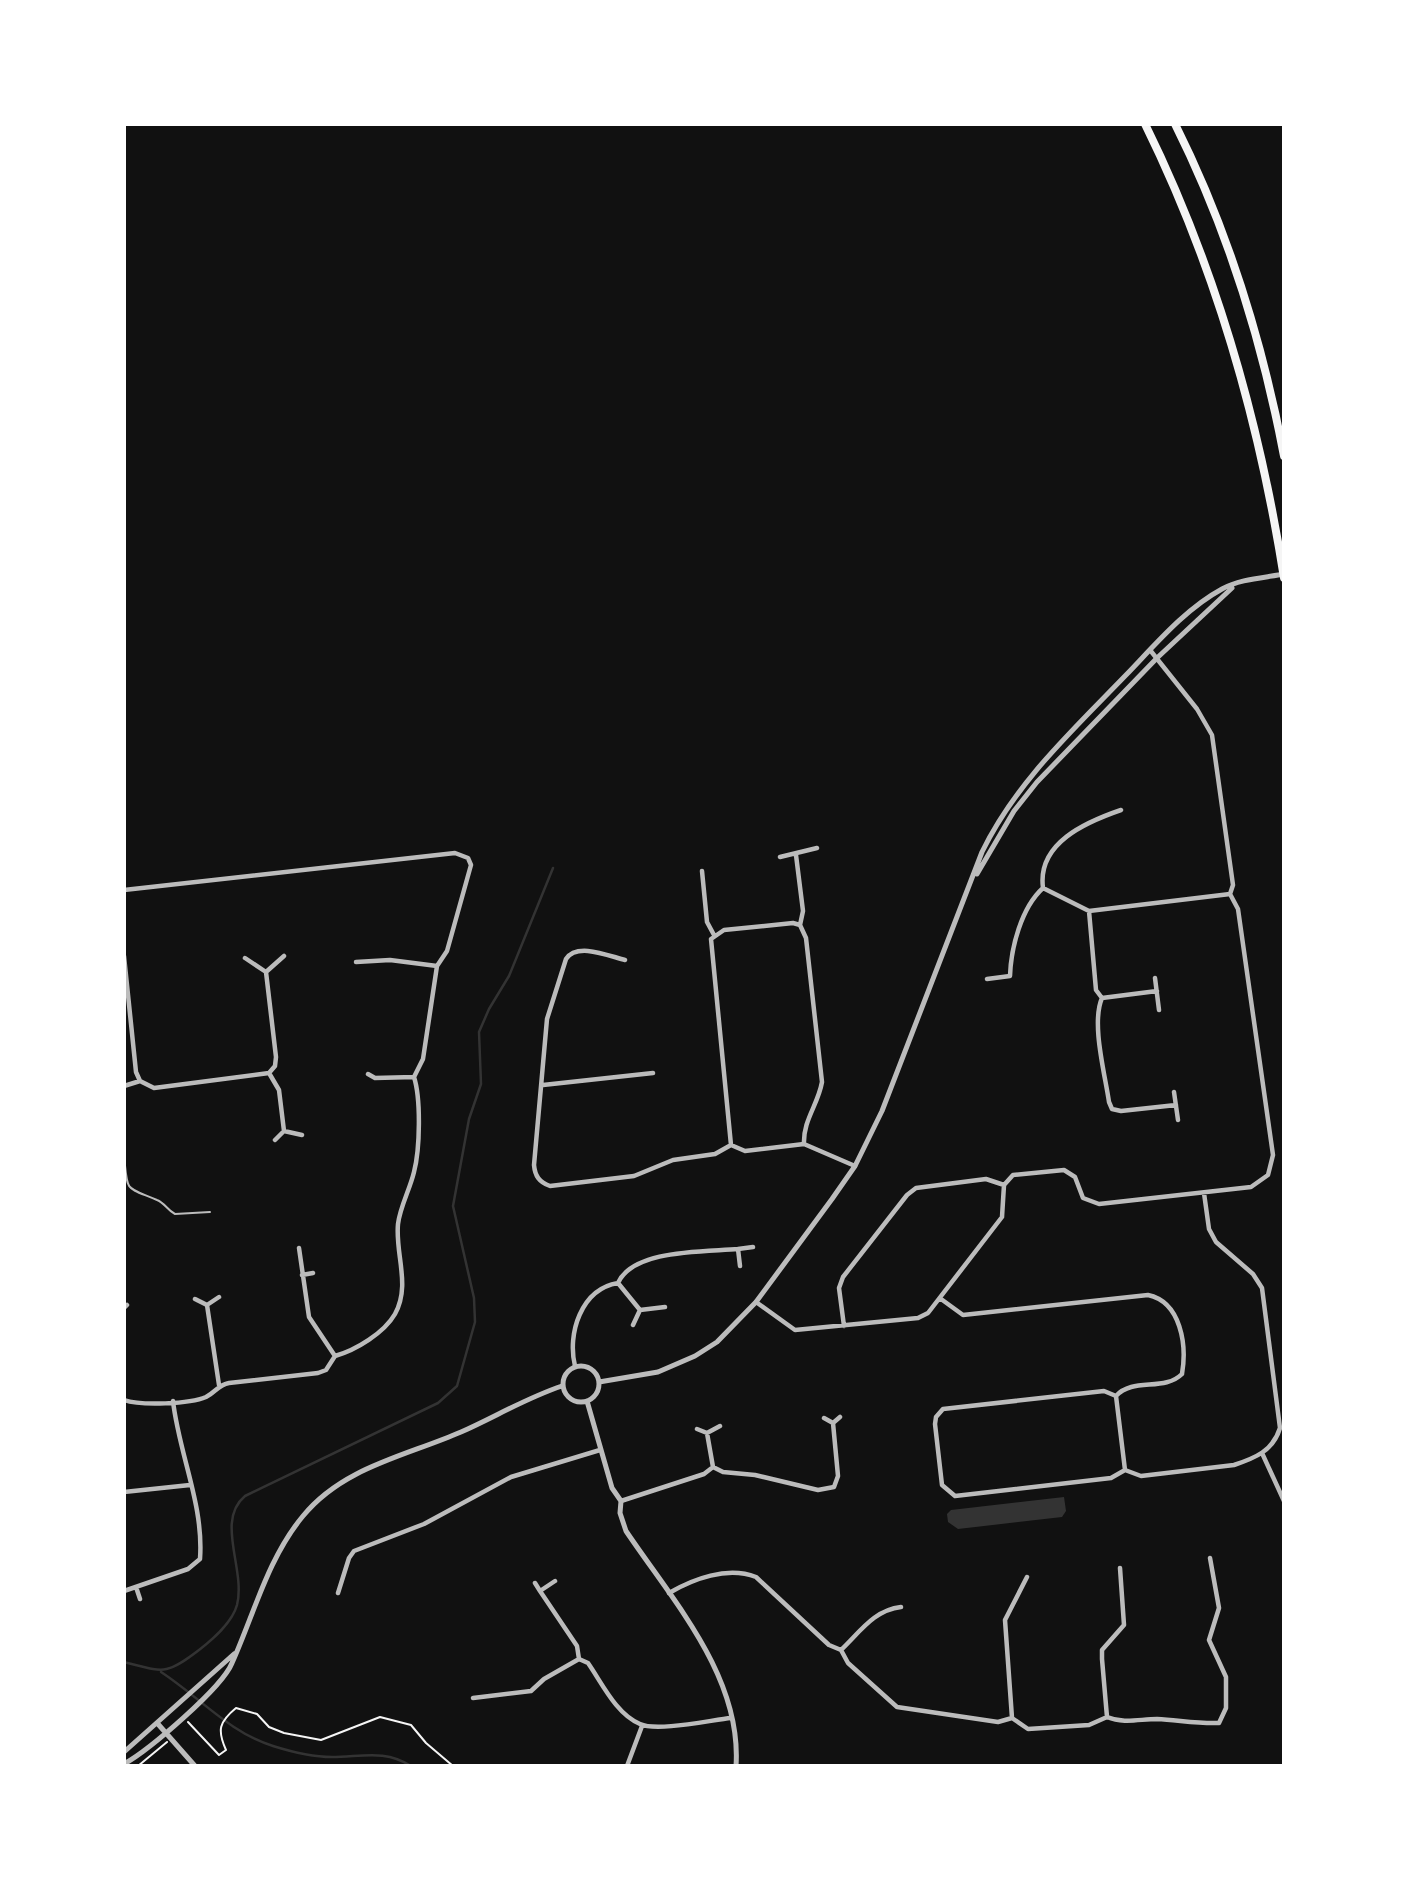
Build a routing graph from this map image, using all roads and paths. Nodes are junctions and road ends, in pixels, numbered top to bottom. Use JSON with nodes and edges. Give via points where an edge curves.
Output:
{"nodes":[{"id":1,"x":1145,"y":124,"type":"edge"},
{"id":2,"x":1175,"y":124,"type":"edge"},
{"id":3,"x":1284,"y":456,"type":"edge"},
{"id":4,"x":1284,"y":576,"type":"edge"},
{"id":5,"x":1237,"y":583,"type":"junction"},
{"id":6,"x":1150,"y":650,"type":"junction"},
{"id":7,"x":1157,"y":658,"type":"junction"},
{"id":8,"x":1121,"y":810,"type":"dead end"},
{"id":9,"x":817,"y":848,"type":"dead end"},
{"id":10,"x":796,"y":855,"type":"junction"},
{"id":11,"x":780,"y":857,"type":"dead end"},
{"id":12,"x":702,"y":871,"type":"dead end"},
{"id":13,"x":971,"y":885,"type":"junction"},
{"id":14,"x":1043,"y":888,"type":"junction"},
{"id":15,"x":124,"y":890,"type":"edge"},
{"id":16,"x":1230,"y":894,"type":"junction"},
{"id":17,"x":1089,"y":911,"type":"junction"},
{"id":18,"x":800,"y":925,"type":"junction"},
{"id":19,"x":714,"y":935,"type":"junction"},
{"id":20,"x":124,"y":956,"type":"edge"},
{"id":21,"x":284,"y":956,"type":"dead end"},
{"id":22,"x":245,"y":958,"type":"dead end"},
{"id":23,"x":625,"y":960,"type":"dead end"},
{"id":24,"x":356,"y":962,"type":"dead end"},
{"id":25,"x":437,"y":966,"type":"junction"},
{"id":26,"x":266,"y":972,"type":"junction"},
{"id":27,"x":1155,"y":978,"type":"dead end"},
{"id":28,"x":987,"y":979,"type":"dead end"},
{"id":29,"x":1157,"y":991,"type":"junction"},
{"id":30,"x":1102,"y":998,"type":"junction"},
{"id":31,"x":1159,"y":1010,"type":"dead end"},
{"id":32,"x":269,"y":1073,"type":"junction"},
{"id":33,"x":653,"y":1073,"type":"dead end"},
{"id":34,"x":368,"y":1074,"type":"dead end"},
{"id":35,"x":414,"y":1076,"type":"junction"},
{"id":36,"x":140,"y":1081,"type":"junction"},
{"id":37,"x":543,"y":1085,"type":"junction"},
{"id":38,"x":124,"y":1086,"type":"edge"},
{"id":39,"x":1174,"y":1092,"type":"dead end"},
{"id":40,"x":1176,"y":1105,"type":"junction"},
{"id":41,"x":1178,"y":1120,"type":"dead end"},
{"id":42,"x":284,"y":1131,"type":"junction"},
{"id":43,"x":302,"y":1135,"type":"dead end"},
{"id":44,"x":275,"y":1140,"type":"dead end"},
{"id":45,"x":804,"y":1144,"type":"junction"},
{"id":46,"x":731,"y":1145,"type":"junction"},
{"id":47,"x":124,"y":1156,"type":"edge"},
{"id":48,"x":855,"y":1166,"type":"junction"},
{"id":49,"x":1004,"y":1185,"type":"junction"},
{"id":50,"x":1204,"y":1193,"type":"junction"},
{"id":51,"x":210,"y":1212,"type":"dead end"},
{"id":52,"x":753,"y":1247,"type":"dead end"},
{"id":53,"x":299,"y":1248,"type":"dead end"},
{"id":54,"x":738,"y":1249,"type":"junction"},
{"id":55,"x":740,"y":1266,"type":"dead end"},
{"id":56,"x":313,"y":1273,"type":"dead end"},
{"id":57,"x":302,"y":1275,"type":"junction"},
{"id":58,"x":618,"y":1283,"type":"junction"},
{"id":59,"x":219,"y":1297,"type":"dead end"},
{"id":60,"x":195,"y":1299,"type":"dead end"},
{"id":61,"x":941,"y":1299,"type":"junction"},
{"id":62,"x":756,"y":1302,"type":"junction"},
{"id":63,"x":207,"y":1305,"type":"junction"},
{"id":64,"x":665,"y":1307,"type":"dead end"},
{"id":65,"x":640,"y":1310,"type":"junction"},
{"id":66,"x":634,"y":1325,"type":"dead end"},
{"id":67,"x":844,"y":1326,"type":"junction"},
{"id":68,"x":335,"y":1356,"type":"junction"},
{"id":69,"x":576,"y":1366,"type":"junction"},
{"id":70,"x":599,"y":1382,"type":"junction"},
{"id":71,"x":219,"y":1385,"type":"junction"},
{"id":72,"x":562,"y":1386,"type":"junction"},
{"id":73,"x":1116,"y":1396,"type":"junction"},
{"id":74,"x":124,"y":1400,"type":"edge"},
{"id":75,"x":173,"y":1401,"type":"junction"},
{"id":76,"x":587,"y":1401,"type":"junction"},
{"id":77,"x":840,"y":1417,"type":"dead end"},
{"id":78,"x":824,"y":1418,"type":"dead end"},
{"id":79,"x":833,"y":1423,"type":"junction"},
{"id":80,"x":720,"y":1426,"type":"dead end"},
{"id":81,"x":697,"y":1429,"type":"dead end"},
{"id":82,"x":707,"y":1433,"type":"junction"},
{"id":83,"x":600,"y":1450,"type":"junction"},
{"id":84,"x":1262,"y":1453,"type":"junction"},
{"id":85,"x":713,"y":1467,"type":"junction"},
{"id":86,"x":1125,"y":1470,"type":"junction"},
{"id":87,"x":190,"y":1485,"type":"junction"},
{"id":88,"x":124,"y":1492,"type":"edge"},
{"id":89,"x":621,"y":1501,"type":"junction"},
{"id":90,"x":1284,"y":1501,"type":"edge"},
{"id":91,"x":1210,"y":1558,"type":"dead end"},
{"id":92,"x":1120,"y":1567,"type":"dead end"},
{"id":93,"x":1027,"y":1577,"type":"dead end"},
{"id":94,"x":555,"y":1581,"type":"dead end"},
{"id":95,"x":535,"y":1583,"type":"dead end"},
{"id":96,"x":136,"y":1587,"type":"junction"},
{"id":97,"x":124,"y":1591,"type":"edge"},
{"id":98,"x":540,"y":1591,"type":"junction"},
{"id":99,"x":338,"y":1593,"type":"dead end"},
{"id":100,"x":668,"y":1594,"type":"junction"},
{"id":101,"x":140,"y":1599,"type":"dead end"},
{"id":102,"x":901,"y":1607,"type":"dead end"},
{"id":103,"x":841,"y":1650,"type":"junction"},
{"id":104,"x":236,"y":1653,"type":"junction"},
{"id":105,"x":579,"y":1658,"type":"junction"},
{"id":106,"x":473,"y":1698,"type":"dead end"},
{"id":107,"x":731,"y":1717,"type":"junction"},
{"id":108,"x":1108,"y":1717,"type":"junction"},
{"id":109,"x":1012,"y":1718,"type":"junction"},
{"id":110,"x":158,"y":1724,"type":"junction"},
{"id":111,"x":184,"y":1724,"type":"dead end"},
{"id":112,"x":642,"y":1726,"type":"junction"},
{"id":113,"x":165,"y":1733,"type":"junction"},
{"id":114,"x":171,"y":1739,"type":"junction"},
{"id":115,"x":124,"y":1752,"type":"edge"},
{"id":116,"x":124,"y":1764,"type":"edge"},
{"id":117,"x":138,"y":1766,"type":"edge"},
{"id":118,"x":195,"y":1766,"type":"edge"},
{"id":119,"x":453,"y":1766,"type":"edge"},
{"id":120,"x":627,"y":1766,"type":"edge"},
{"id":121,"x":736,"y":1766,"type":"edge"}],
"edges":[{"from":1,"to":4,"type":"highway","via":[[1187,216],[1226,320],[1256,427]]},
{"from":2,"to":3,"type":"highway","via":[[1235,264],[1264,360]]},
{"from":4,"to":5,"type":"street"},
{"from":5,"to":6,"type":"street","via":[[1208,598]]},
{"from":5,"to":7,"type":"street"},
{"from":6,"to":7,"type":"street"},
{"from":6,"to":13,"type":"street","via":[[1007,806],[982,852]]},
{"from":7,"to":13,"type":"street","via":[[1028,792]]},
{"from":7,"to":16,"type":"street","via":[[1212,735],[1233,885]]},
{"from":8,"to":14,"type":"street","via":[[1082,824],[1058,844],[1043,874]]},
{"from":9,"to":10,"type":"street"},
{"from":10,"to":11,"type":"street"},
{"from":10,"to":18,"type":"street","via":[[803,911]]},
{"from":12,"to":19,"type":"street","via":[[707,922]]},
{"from":13,"to":48,"type":"street"},
{"from":14,"to":17,"type":"street"},
{"from":14,"to":28,"type":"street","via":[[1035,895],[1012,948],[1010,976]]},
{"from":15,"to":25,"type":"street","via":[[455,853],[468,858],[471,871],[447,951]]},
{"from":16,"to":17,"type":"street"},
{"from":16,"to":50,"type":"street","via":[[1238,909],[1273,1165],[1261,1182]]},
{"from":17,"to":30,"type":"street","via":[[1096,990]]},
{"from":18,"to":19,"type":"street","via":[[724,930]]},
{"from":18,"to":45,"type":"street","via":[[806,938],[822,1082],[804,1125]]},
{"from":19,"to":46,"type":"street","via":[[710,945]]},
{"from":20,"to":36,"type":"street","via":[[134,1063]]},
{"from":21,"to":26,"type":"street"},
{"from":22,"to":26,"type":"street"},
{"from":23,"to":37,"type":"street","via":[[581,950],[569,955],[547,1019]]},
{"from":24,"to":25,"type":"street","via":[[390,960]]},
{"from":25,"to":35,"type":"street","via":[[423,1059]]},
{"from":26,"to":32,"type":"street","via":[[276,1057]]},
{"from":27,"to":29,"type":"street"},
{"from":29,"to":30,"type":"street"},
{"from":29,"to":31,"type":"street"},
{"from":30,"to":40,"type":"street","via":[[1098,1026],[1112,1110]]},
{"from":32,"to":36,"type":"street","via":[[154,1088]]},
{"from":32,"to":42,"type":"street","via":[[279,1090]]},
{"from":33,"to":37,"type":"street"},
{"from":34,"to":35,"type":"street","via":[[375,1078]]},
{"from":35,"to":68,"type":"street","via":[[418,1094],[415,1169],[398,1223],[401,1297],[387,1325],[351,1352]]},
{"from":36,"to":38,"type":"street"},
{"from":37,"to":46,"type":"street","via":[[538,1097],[534,1165],[537,1178],[550,1186],[634,1176],[673,1160],[715,1154]]},
{"from":39,"to":40,"type":"street"},
{"from":40,"to":41,"type":"street"},
{"from":42,"to":43,"type":"street"},
{"from":42,"to":44,"type":"street"},
{"from":45,"to":46,"type":"street","via":[[745,1151]]},
{"from":45,"to":48,"type":"street"},
{"from":47,"to":51,"type":"lane","via":[[127,1183],[135,1194],[162,1202],[175,1214]]},
{"from":48,"to":62,"type":"street"},
{"from":49,"to":50,"type":"street","via":[[1013,1175],[1064,1170],[1075,1177],[1083,1198],[1093,1203]]},
{"from":49,"to":61,"type":"street","via":[[1002,1217]]},
{"from":49,"to":67,"type":"street","via":[[986,1179],[924,1186],[907,1195],[844,1277],[839,1288]]},
{"from":50,"to":84,"type":"street","via":[[1211,1235],[1253,1274],[1264,1295],[1280,1428],[1277,1439]]},
{"from":52,"to":54,"type":"street"},
{"from":53,"to":57,"type":"street"},
{"from":54,"to":55,"type":"street"},
{"from":54,"to":58,"type":"street","via":[[641,1261],[623,1272]]},
{"from":56,"to":57,"type":"street"},
{"from":57,"to":68,"type":"street","via":[[309,1317]]},
{"from":58,"to":65,"type":"street"},
{"from":58,"to":69,"type":"street","via":[[596,1293],[583,1309],[571,1343]]},
{"from":59,"to":63,"type":"street"},
{"from":60,"to":63,"type":"street"},
{"from":61,"to":67,"type":"street","via":[[918,1318]]},
{"from":61,"to":73,"type":"street","via":[[963,1315],[1148,1295],[1164,1301],[1177,1318],[1182,1374],[1168,1383],[1128,1387]]},
{"from":62,"to":67,"type":"street","via":[[795,1330]]},
{"from":62,"to":70,"type":"street","via":[[726,1334],[695,1356],[658,1373]]},
{"from":63,"to":71,"type":"street"},
{"from":64,"to":65,"type":"street"},
{"from":65,"to":66,"type":"street"},
{"from":68,"to":71,"type":"street","via":[[326,1370],[318,1373]]},
{"from":69,"to":70,"type":"street","via":[[588,1367]]},
{"from":69,"to":72,"type":"street","via":[[564,1376]]},
{"from":70,"to":76,"type":"street"},
{"from":71,"to":75,"type":"street","via":[[205,1398]]},
{"from":72,"to":76,"type":"street","via":[[571,1400]]},
{"from":72,"to":104,"type":"street","via":[[463,1432],[376,1463],[321,1497],[278,1551]]},
{"from":73,"to":86,"type":"street"},
{"from":73,"to":86,"type":"street","via":[[1104,1391],[943,1409],[935,1423],[942,1485],[955,1496],[1111,1478]]},
{"from":74,"to":75,"type":"street","via":[[138,1405]]},
{"from":75,"to":87,"type":"street"},
{"from":76,"to":83,"type":"street"},
{"from":77,"to":79,"type":"street"},
{"from":78,"to":79,"type":"street"},
{"from":79,"to":85,"type":"street","via":[[838,1476],[834,1487],[818,1490]]},
{"from":80,"to":82,"type":"street"},
{"from":81,"to":82,"type":"street"},
{"from":82,"to":85,"type":"street"},
{"from":83,"to":89,"type":"street"},
{"from":83,"to":99,"type":"street","via":[[511,1477],[424,1524],[354,1551]]},
{"from":84,"to":86,"type":"street","via":[[1234,1465],[1141,1476]]},
{"from":84,"to":90,"type":"street"},
{"from":85,"to":89,"type":"street"},
{"from":87,"to":88,"type":"street"},
{"from":87,"to":96,"type":"street","via":[[197,1508],[200,1559],[188,1569]]},
{"from":89,"to":100,"type":"street","via":[[626,1531]]},
{"from":91,"to":108,"type":"street","via":[[1219,1608],[1209,1640],[1226,1677],[1224,1717],[1219,1723],[1207,1724],[1156,1719],[1122,1722]]},
{"from":92,"to":108,"type":"street","via":[[1124,1625],[1102,1650]]},
{"from":93,"to":109,"type":"street","via":[[1005,1620]]},
{"from":94,"to":98,"type":"street"},
{"from":95,"to":98,"type":"street"},
{"from":96,"to":97,"type":"street"},
{"from":96,"to":101,"type":"street"},
{"from":98,"to":105,"type":"street","via":[[578,1646]]},
{"from":100,"to":103,"type":"street","via":[[685,1584],[743,1572],[765,1583],[829,1645]]},
{"from":100,"to":107,"type":"street","via":[[717,1670]]},
{"from":102,"to":103,"type":"street","via":[[875,1615]]},
{"from":103,"to":109,"type":"street","via":[[848,1663],[897,1707],[998,1722]]},
{"from":104,"to":110,"type":"street"},
{"from":104,"to":113,"type":"street","via":[[216,1685]]},
{"from":105,"to":106,"type":"street","via":[[531,1690]]},
{"from":105,"to":112,"type":"street","via":[[588,1663],[620,1709]]},
{"from":107,"to":112,"type":"street"},
{"from":107,"to":121,"type":"street"},
{"from":108,"to":109,"type":"street","via":[[1090,1725],[1028,1729]]},
{"from":110,"to":113,"type":"street"},
{"from":110,"to":115,"type":"street"},
{"from":111,"to":119,"type":"path","via":[[187,1721],[219,1755],[226,1750],[219,1734],[222,1722],[236,1708],[257,1714],[269,1727],[321,1740],[380,1717],[411,1725]]},
{"from":112,"to":120,"type":"street"},
{"from":113,"to":114,"type":"street"},
{"from":113,"to":116,"type":"street"},
{"from":114,"to":117,"type":"path"},
{"from":114,"to":118,"type":"street"}]}
